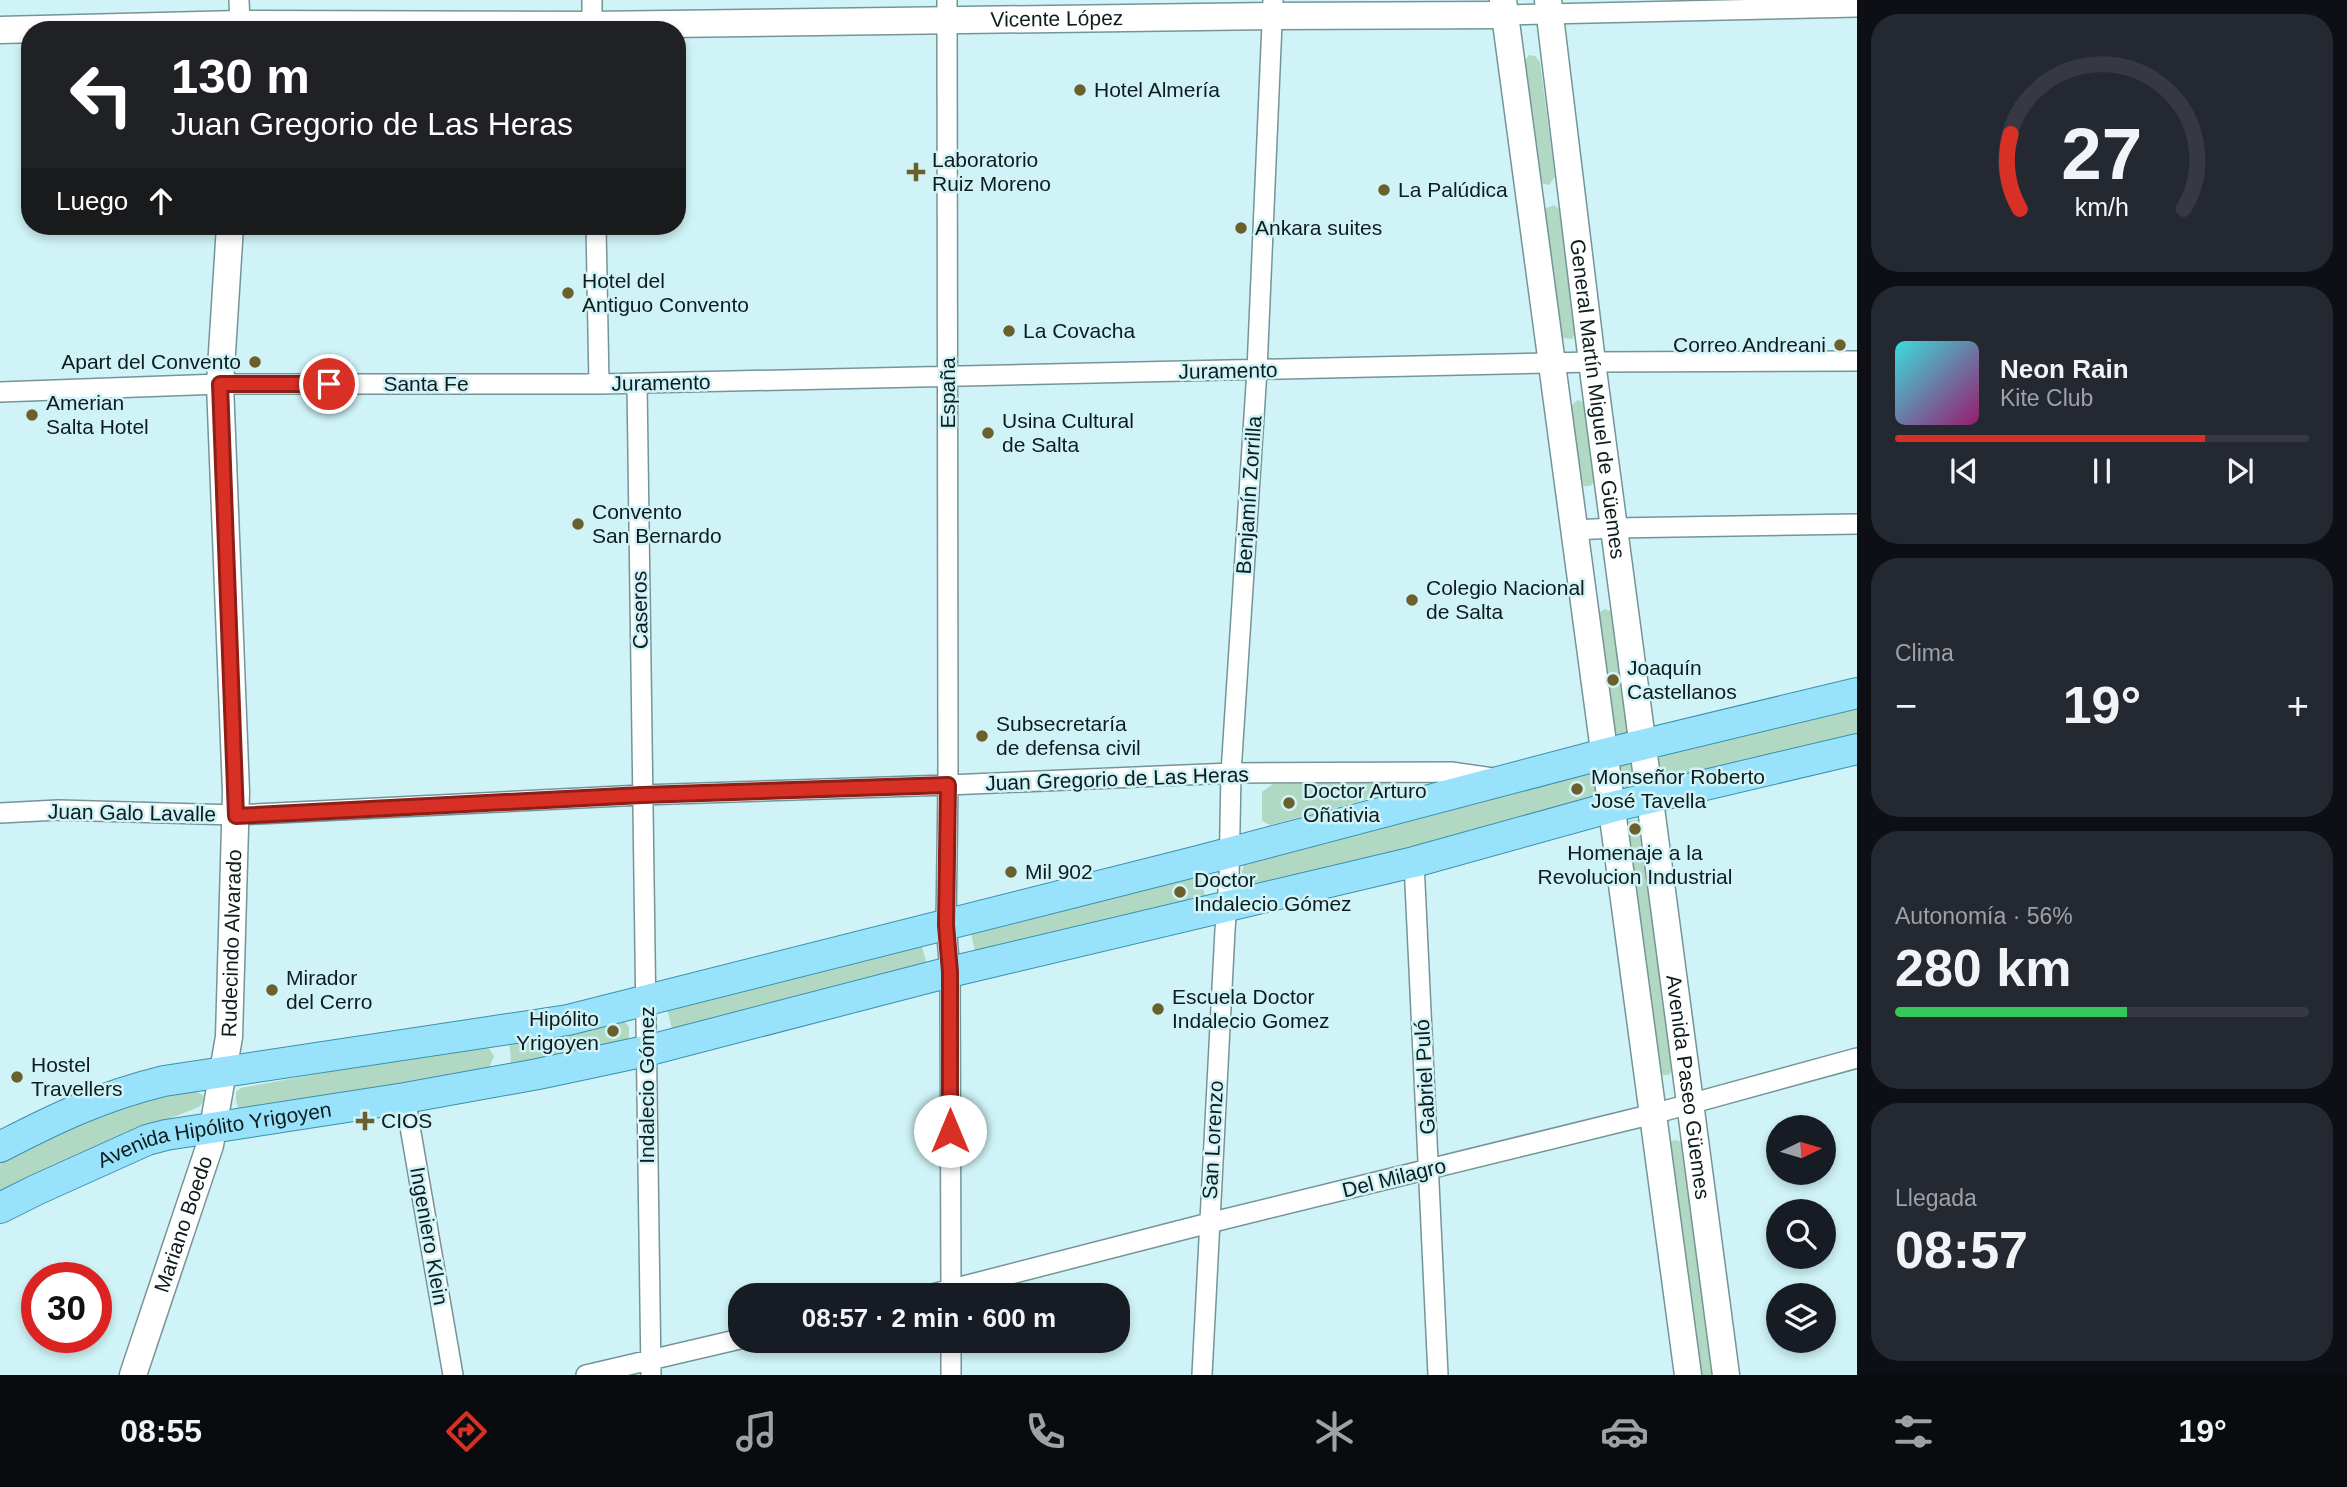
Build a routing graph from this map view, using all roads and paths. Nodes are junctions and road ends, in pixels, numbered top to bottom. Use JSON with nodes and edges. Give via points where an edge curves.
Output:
{"nodes":[{"id":1,"x":1857,"y":7,"type":"edge"},
{"id":2,"x":1273,"y":8,"type":"edge"},
{"id":3,"x":1504,"y":8,"type":"edge"},
{"id":4,"x":1548,"y":8,"type":"edge"},
{"id":5,"x":947,"y":11,"type":"edge"},
{"id":6,"x":240,"y":18,"type":"edge"},
{"id":7,"x":592,"y":18,"type":"edge"},
{"id":8,"x":180,"y":21,"type":"edge"},
{"id":9,"x":21,"y":29,"type":"edge"},
{"id":10,"x":0,"y":30,"type":"edge"},
{"id":11,"x":1570,"y":193,"type":"junction"},
{"id":12,"x":1529,"y":198,"type":"junction"},
{"id":13,"x":229,"y":235,"type":"edge"},
{"id":14,"x":596,"y":235,"type":"edge"},
{"id":15,"x":1857,"y":361,"type":"edge"},
{"id":16,"x":1592,"y":362,"type":"junction"},
{"id":17,"x":1550,"y":363,"type":"junction"},
{"id":18,"x":1257,"y":370,"type":"junction"},
{"id":19,"x":948,"y":375,"type":"junction"},
{"id":20,"x":636,"y":383,"type":"junction"},
{"id":21,"x":220,"y":384,"type":"junction"},
{"id":22,"x":599,"y":384,"type":"junction"},
{"id":23,"x":0,"y":392,"type":"edge"},
{"id":24,"x":1857,"y":524,"type":"edge"},
{"id":25,"x":1614,"y":527,"type":"junction"},
{"id":26,"x":1575,"y":530,"type":"junction"},
{"id":27,"x":1857,"y":693,"type":"edge"},
{"id":28,"x":1642,"y":744,"type":"junction"},
{"id":29,"x":1857,"y":749,"type":"edge"},
{"id":30,"x":1604,"y":754,"type":"junction"},
{"id":31,"x":1231,"y":773,"type":"junction"},
{"id":32,"x":1508,"y":779,"type":"junction"},
{"id":33,"x":948,"y":785,"type":"junction"},
{"id":34,"x":642,"y":795,"type":"junction"},
{"id":35,"x":1649,"y":798,"type":"junction"},
{"id":36,"x":1612,"y":807,"type":"junction"},
{"id":37,"x":0,"y":813,"type":"edge"},
{"id":38,"x":236,"y":816,"type":"junction"},
{"id":39,"x":1229,"y":853,"type":"junction"},
{"id":40,"x":1415,"y":862,"type":"junction"},
{"id":41,"x":1227,"y":905,"type":"junction"},
{"id":42,"x":946,"y":925,"type":"junction"},
{"id":43,"x":950,"y":972,"type":"junction"},
{"id":44,"x":647,"y":999,"type":"junction"},
{"id":45,"x":482,"y":1033,"type":"junction"},
{"id":46,"x":646,"y":1051,"type":"junction"},
{"id":47,"x":1857,"y":1058,"type":"edge"},
{"id":48,"x":223,"y":1071,"type":"junction"},
{"id":49,"x":489,"y":1083,"type":"junction"},
{"id":50,"x":405,"y":1097,"type":"junction"},
{"id":51,"x":1689,"y":1104,"type":"junction"},
{"id":52,"x":1653,"y":1114,"type":"junction"},
{"id":53,"x":212,"y":1126,"type":"junction"},
{"id":54,"x":0,"y":1147,"type":"edge"},
{"id":55,"x":1429,"y":1169,"type":"junction"},
{"id":56,"x":0,"y":1208,"type":"edge"},
{"id":57,"x":1209,"y":1223,"type":"junction"},
{"id":58,"x":951,"y":1283,"type":"edge"},
{"id":59,"x":988,"y":1283,"type":"edge"},
{"id":60,"x":728,"y":1343,"type":"edge"},
{"id":61,"x":951,"y":1353,"type":"edge"},
{"id":62,"x":651,"y":1367,"type":"edge"},
{"id":63,"x":132,"y":1375,"type":"edge"},
{"id":64,"x":453,"y":1375,"type":"edge"},
{"id":65,"x":586,"y":1375,"type":"edge"},
{"id":66,"x":951,"y":1375,"type":"edge"},
{"id":67,"x":1202,"y":1375,"type":"edge"},
{"id":68,"x":1438,"y":1375,"type":"edge"},
{"id":69,"x":1688,"y":1375,"type":"edge"},
{"id":70,"x":1726,"y":1375,"type":"edge"}],
"edges":[{"from":1,"to":4,"type":"street","name":"Vicente López"},
{"from":2,"to":3,"type":"street","name":"Vicente López"},
{"from":2,"to":5,"type":"street","name":"Vicente López"},
{"from":2,"to":18,"type":"street","name":"Benjamín Zorrilla"},
{"from":3,"to":4,"type":"street","name":"Vicente López"},
{"from":3,"to":12,"type":"street","name":"General Martín Miguel de Güemes"},
{"from":4,"to":11,"type":"street","name":"General Martín Miguel de Güemes"},
{"from":5,"to":7,"type":"street","name":"Vicente López"},
{"from":5,"to":19,"type":"street","name":"España"},
{"from":6,"to":7,"type":"street","name":"Vicente López"},
{"from":6,"to":8,"type":"street","name":"Vicente López"},
{"from":9,"to":10,"type":"street","name":"Vicente López"},
{"from":11,"to":12,"type":"street"},
{"from":11,"to":16,"type":"street","name":"General Martín Miguel de Güemes"},
{"from":12,"to":17,"type":"street","name":"General Martín Miguel de Güemes"},
{"from":13,"to":21,"type":"street","name":"Rudecindo Alvarado"},
{"from":14,"to":22,"type":"street"},
{"from":15,"to":16,"type":"street","name":"Juramento"},
{"from":16,"to":17,"type":"street","name":"Juramento"},
{"from":16,"to":25,"type":"street","name":"General Martín Miguel de Güemes"},
{"from":17,"to":18,"type":"street","name":"Juramento"},
{"from":17,"to":26,"type":"street","name":"General Martín Miguel de Güemes"},
{"from":18,"to":19,"type":"street","name":"Juramento"},
{"from":18,"to":31,"type":"street","name":"Benjamín Zorrilla"},
{"from":19,"to":20,"type":"street","name":"Juramento"},
{"from":19,"to":33,"type":"street","name":"España"},
{"from":20,"to":22,"type":"street","name":"Juramento"},
{"from":20,"to":34,"type":"street","name":"Caseros"},
{"from":21,"to":22,"type":"street","name":"Santa Fe"},
{"from":21,"to":23,"type":"street","name":"Santa Fe"},
{"from":21,"to":38,"type":"street","name":"Rudecindo Alvarado"},
{"from":24,"to":25,"type":"street"},
{"from":25,"to":26,"type":"street"},
{"from":25,"to":28,"type":"street","name":"General Martín Miguel de Güemes"},
{"from":26,"to":30,"type":"street","name":"General Martín Miguel de Güemes"},
{"from":27,"to":28,"type":"main road"},
{"from":28,"to":30,"type":"main road"},
{"from":28,"to":35,"type":"street","name":"General Martín Miguel de Güemes"},
{"from":29,"to":35,"type":"main road","name":"Avenida Hipólito Yrigoyen"},
{"from":30,"to":32,"type":"main road"},
{"from":30,"to":36,"type":"street","name":"General Martín Miguel de Güemes"},
{"from":31,"to":32,"type":"street","name":"Juan Gregorio de Las Heras","via":[[1451,772]]},
{"from":31,"to":33,"type":"street","name":"Juan Gregorio de Las Heras"},
{"from":31,"to":39,"type":"street","name":"Benjamín Zorrilla"},
{"from":32,"to":39,"type":"main road"},
{"from":33,"to":34,"type":"street","name":"Juan Gregorio de Las Heras"},
{"from":33,"to":42,"type":"street","name":"España"},
{"from":34,"to":38,"type":"street","name":"Juan Galo Lavalle"},
{"from":34,"to":44,"type":"street","name":"Indalecio Gómez"},
{"from":35,"to":36,"type":"main road","name":"Avenida Hipólito Yrigoyen"},
{"from":35,"to":51,"type":"street","name":"Avenida Paseo Güemes"},
{"from":36,"to":40,"type":"main road","name":"Avenida Hipólito Yrigoyen"},
{"from":36,"to":52,"type":"street","name":"Avenida Paseo Güemes"},
{"from":37,"to":38,"type":"street","name":"Juan Galo Lavalle","via":[[58,810]]},
{"from":38,"to":48,"type":"street","name":"Rudecindo Alvarado","via":[[229,1037]]},
{"from":39,"to":41,"type":"street","name":"Benjamín Zorrilla"},
{"from":39,"to":42,"type":"main road"},
{"from":40,"to":41,"type":"main road","name":"Avenida Hipólito Yrigoyen"},
{"from":40,"to":55,"type":"street","name":"Gabriel Puló"},
{"from":41,"to":43,"type":"main road","name":"Avenida Hipólito Yrigoyen"},
{"from":41,"to":57,"type":"street","name":"San Lorenzo"},
{"from":42,"to":43,"type":"street","name":"España"},
{"from":42,"to":44,"type":"main road"},
{"from":43,"to":46,"type":"main road","name":"Avenida Hipólito Yrigoyen"},
{"from":43,"to":58,"type":"street","name":"España"},
{"from":44,"to":45,"type":"main road","via":[[568,1020]]},
{"from":44,"to":46,"type":"street","name":"Indalecio Gómez"},
{"from":45,"to":48,"type":"main road"},
{"from":45,"to":49,"type":"main road","via":[[500,1042],[504,1054],[500,1071]]},
{"from":46,"to":49,"type":"main road","name":"Avenida Hipólito Yrigoyen"},
{"from":46,"to":62,"type":"street","name":"Indalecio Gómez"},
{"from":47,"to":51,"type":"street","name":"Del Milagro"},
{"from":48,"to":53,"type":"street","name":"Mariano Boedo"},
{"from":48,"to":54,"type":"main road","via":[[132,1089],[72,1110]]},
{"from":49,"to":50,"type":"main road","name":"Avenida Hipólito Yrigoyen"},
{"from":50,"to":53,"type":"main road","name":"Avenida Hipólito Yrigoyen"},
{"from":50,"to":64,"type":"street","name":"Ingeniero Klein"},
{"from":51,"to":52,"type":"street","name":"Del Milagro"},
{"from":51,"to":70,"type":"street","name":"Avenida Paseo Güemes"},
{"from":52,"to":55,"type":"street","name":"Del Milagro"},
{"from":52,"to":69,"type":"street","name":"Avenida Paseo Güemes"},
{"from":53,"to":56,"type":"main road","name":"Avenida Hipólito Yrigoyen","via":[[147,1140]]},
{"from":53,"to":63,"type":"street","name":"Mariano Boedo","via":[[205,1160]]},
{"from":55,"to":57,"type":"street","name":"Del Milagro"},
{"from":55,"to":68,"type":"street","name":"Gabriel Puló"},
{"from":57,"to":59,"type":"street","name":"Del Milagro"},
{"from":57,"to":67,"type":"street","name":"San Lorenzo"},
{"from":60,"to":62,"type":"street"},
{"from":61,"to":66,"type":"street"},
{"from":62,"to":65,"type":"street"}]}
